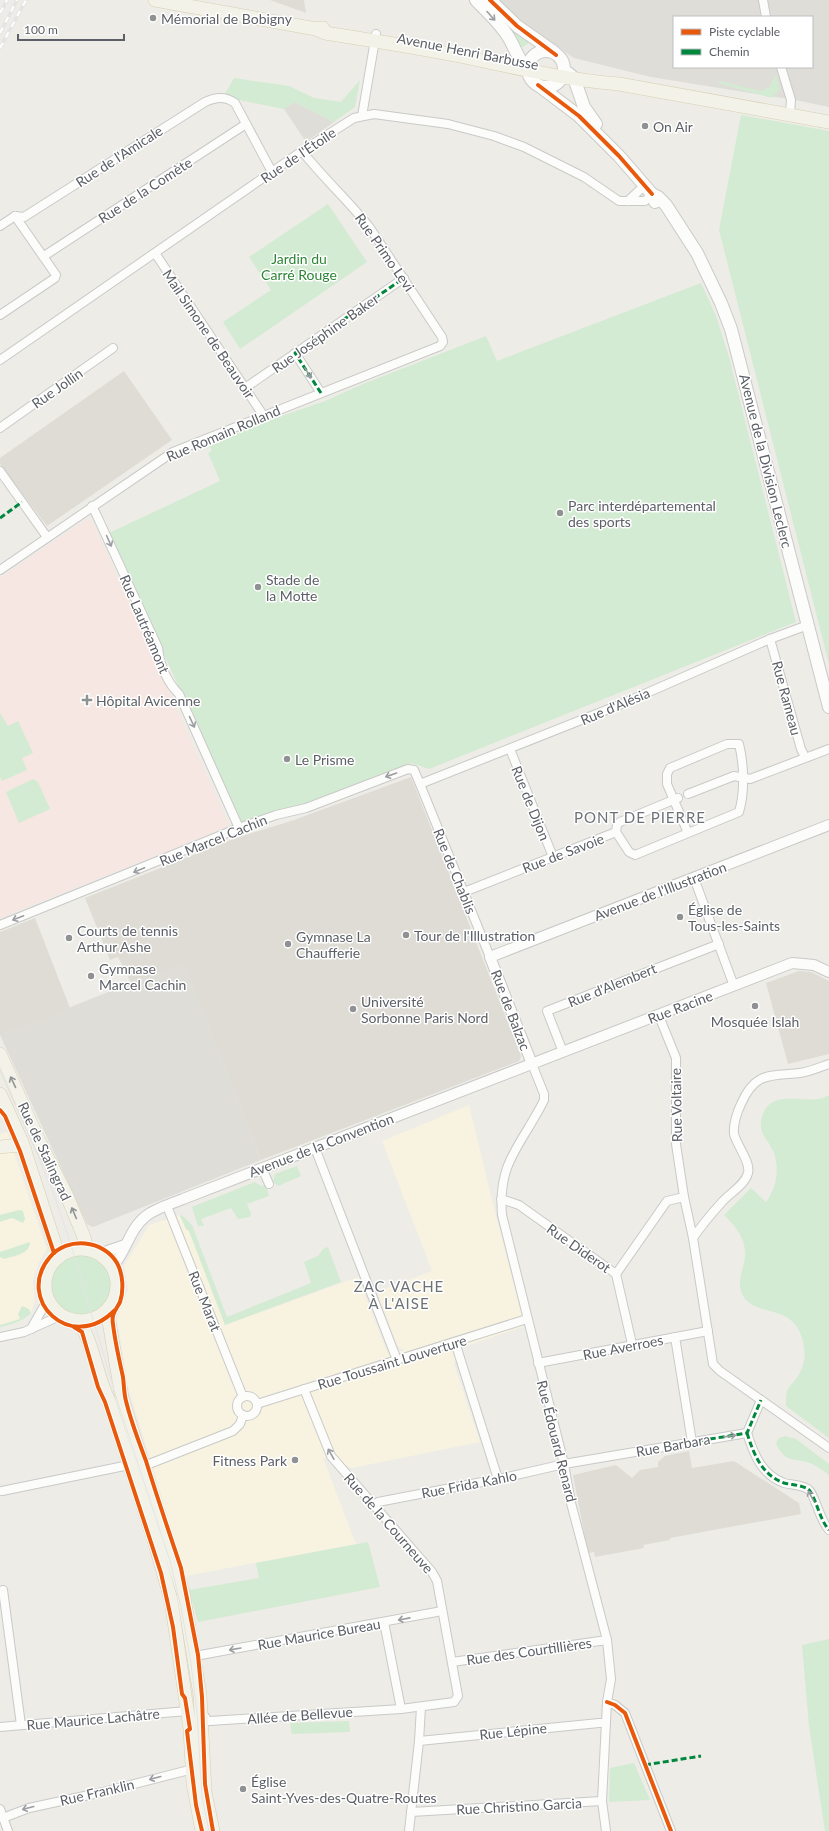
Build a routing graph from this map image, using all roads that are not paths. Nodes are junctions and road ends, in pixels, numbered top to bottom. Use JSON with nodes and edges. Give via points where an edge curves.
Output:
{"nodes":[{"id":1,"x":155,"y":0,"type":"edge"},
{"id":2,"x":476,"y":0,"type":"edge"},
{"id":3,"x":490,"y":0,"type":"edge"},
{"id":4,"x":763,"y":0,"type":"edge"},
{"id":5,"x":766,"y":16,"type":"edge"},
{"id":6,"x":375,"y":38,"type":"junction"},
{"id":7,"x":556,"y":54,"type":"junction"},
{"id":8,"x":525,"y":65,"type":"junction"},
{"id":9,"x":781,"y":68,"type":"edge"},
{"id":10,"x":567,"y":75,"type":"junction"},
{"id":11,"x":538,"y":85,"type":"junction"},
{"id":12,"x":790,"y":114,"type":"junction"},
{"id":13,"x":362,"y":116,"type":"junction"},
{"id":14,"x":829,"y":122,"type":"edge"},
{"id":15,"x":246,"y":124,"type":"junction"},
{"id":16,"x":302,"y":151,"type":"junction"},
{"id":17,"x":619,"y":156,"type":"junction"},
{"id":18,"x":272,"y":172,"type":"junction"},
{"id":19,"x":649,"y":190,"type":"junction"},
{"id":20,"x":628,"y":201,"type":"junction"},
{"id":21,"x":15,"y":216,"type":"junction"},
{"id":22,"x":0,"y":226,"type":"edge"},
{"id":23,"x":155,"y":253,"type":"junction"},
{"id":24,"x":44,"y":256,"type":"junction"},
{"id":25,"x":404,"y":278,"type":"junction"},
{"id":26,"x":0,"y":315,"type":"edge"},
{"id":27,"x":443,"y":342,"type":"joint"},
{"id":28,"x":113,"y":348,"type":"dead end"},
{"id":29,"x":295,"y":353,"type":"junction"},
{"id":30,"x":0,"y":360,"type":"edge"},
{"id":31,"x":245,"y":388,"type":"junction"},
{"id":32,"x":321,"y":393,"type":"junction"},
{"id":33,"x":263,"y":415,"type":"junction"},
{"id":34,"x":0,"y":428,"type":"edge"},
{"id":35,"x":0,"y":471,"type":"edge"},
{"id":36,"x":92,"y":506,"type":"junction"},
{"id":37,"x":48,"y":537,"type":"junction"},
{"id":38,"x":0,"y":570,"type":"edge"},
{"id":39,"x":808,"y":625,"type":"junction"},
{"id":40,"x":770,"y":639,"type":"junction"},
{"id":41,"x":829,"y":707,"type":"edge"},
{"id":42,"x":510,"y":749,"type":"junction"},
{"id":43,"x":829,"y":749,"type":"edge"},
{"id":44,"x":806,"y":757,"type":"junction"},
{"id":45,"x":743,"y":778,"type":"junction"},
{"id":46,"x":420,"y":784,"type":"junction"},
{"id":47,"x":688,"y":794,"type":"dead end"},
{"id":48,"x":676,"y":799,"type":"junction"},
{"id":49,"x":829,"y":825,"type":"edge"},
{"id":50,"x":239,"y":828,"type":"junction"},
{"id":51,"x":616,"y":832,"type":"junction"},
{"id":52,"x":688,"y":833,"type":"junction"},
{"id":53,"x":553,"y":857,"type":"junction"},
{"id":54,"x":694,"y":878,"type":"junction"},
{"id":55,"x":464,"y":892,"type":"junction"},
{"id":56,"x":0,"y":926,"type":"edge"},
{"id":57,"x":718,"y":944,"type":"junction"},
{"id":58,"x":490,"y":957,"type":"junction"},
{"id":59,"x":829,"y":972,"type":"edge"},
{"id":60,"x":734,"y":986,"type":"junction"},
{"id":61,"x":659,"y":1016,"type":"junction"},
{"id":62,"x":562,"y":1052,"type":"junction"},
{"id":63,"x":0,"y":1054,"type":"edge"},
{"id":64,"x":532,"y":1064,"type":"junction"},
{"id":65,"x":829,"y":1064,"type":"edge"},
{"id":66,"x":0,"y":1094,"type":"edge"},
{"id":67,"x":15,"y":1126,"type":"junction"},
{"id":68,"x":0,"y":1142,"type":"edge"},
{"id":69,"x":0,"y":1147,"type":"edge"},
{"id":70,"x":315,"y":1148,"type":"junction"},
{"id":71,"x":25,"y":1150,"type":"junction"},
{"id":72,"x":262,"y":1168,"type":"junction"},
{"id":73,"x":269,"y":1184,"type":"dead end"},
{"id":74,"x":684,"y":1197,"type":"junction"},
{"id":75,"x":501,"y":1199,"type":"junction"},
{"id":76,"x":167,"y":1206,"type":"junction"},
{"id":77,"x":694,"y":1238,"type":"junction"},
{"id":78,"x":124,"y":1245,"type":"junction"},
{"id":79,"x":93,"y":1252,"type":"junction"},
{"id":80,"x":59,"y":1257,"type":"junction"},
{"id":81,"x":112,"y":1267,"type":"junction"},
{"id":82,"x":616,"y":1274,"type":"junction"},
{"id":83,"x":48,"y":1299,"type":"junction"},
{"id":84,"x":107,"y":1310,"type":"junction"},
{"id":85,"x":62,"y":1315,"type":"junction"},
{"id":86,"x":527,"y":1319,"type":"junction"},
{"id":87,"x":79,"y":1320,"type":"junction"},
{"id":88,"x":31,"y":1329,"type":"junction"},
{"id":89,"x":708,"y":1331,"type":"junction"},
{"id":90,"x":0,"y":1337,"type":"edge"},
{"id":91,"x":675,"y":1337,"type":"junction"},
{"id":92,"x":455,"y":1342,"type":"junction"},
{"id":93,"x":632,"y":1344,"type":"junction"},
{"id":94,"x":397,"y":1360,"type":"junction"},
{"id":95,"x":538,"y":1364,"type":"junction"},
{"id":96,"x":304,"y":1390,"type":"junction"},
{"id":97,"x":243,"y":1397,"type":"junction"},
{"id":98,"x":761,"y":1400,"type":"junction"},
{"id":99,"x":257,"y":1404,"type":"junction"},
{"id":100,"x":243,"y":1415,"type":"junction"},
{"id":101,"x":747,"y":1433,"type":"junction"},
{"id":102,"x":692,"y":1442,"type":"junction"},
{"id":103,"x":829,"y":1448,"type":"edge"},
{"id":104,"x":564,"y":1464,"type":"junction"},
{"id":105,"x":129,"y":1465,"type":"junction"},
{"id":106,"x":144,"y":1466,"type":"junction"},
{"id":107,"x":498,"y":1479,"type":"junction"},
{"id":108,"x":2,"y":1491,"type":"dead end"},
{"id":109,"x":375,"y":1504,"type":"junction"},
{"id":110,"x":829,"y":1530,"type":"edge"},
{"id":111,"x":3,"y":1590,"type":"dead end"},
{"id":112,"x":442,"y":1611,"type":"junction"},
{"id":113,"x":384,"y":1622,"type":"junction"},
{"id":114,"x":607,"y":1640,"type":"junction"},
{"id":115,"x":195,"y":1656,"type":"junction"},
{"id":116,"x":452,"y":1662,"type":"junction"},
{"id":117,"x":607,"y":1702,"type":"junction"},
{"id":118,"x":421,"y":1707,"type":"junction"},
{"id":119,"x":401,"y":1709,"type":"junction"},
{"id":120,"x":187,"y":1711,"type":"junction"},
{"id":121,"x":203,"y":1714,"type":"junction"},
{"id":122,"x":606,"y":1723,"type":"junction"},
{"id":123,"x":21,"y":1725,"type":"junction"},
{"id":124,"x":0,"y":1727,"type":"edge"},
{"id":125,"x":419,"y":1741,"type":"junction"},
{"id":126,"x":193,"y":1769,"type":"junction"},
{"id":127,"x":602,"y":1801,"type":"junction"},
{"id":128,"x":0,"y":1809,"type":"edge"},
{"id":129,"x":411,"y":1812,"type":"junction"},
{"id":130,"x":3,"y":1818,"type":"junction"},
{"id":131,"x":8,"y":1831,"type":"edge"},
{"id":132,"x":202,"y":1831,"type":"edge"},
{"id":133,"x":213,"y":1831,"type":"edge"},
{"id":134,"x":409,"y":1831,"type":"edge"},
{"id":135,"x":606,"y":1831,"type":"edge"},
{"id":136,"x":672,"y":1831,"type":"edge"}],
"edges":[{"from":1,"to":6,"type":"main road","name":"Avenue Henri Barbusse","via":[[316,28],[325,33]]},
{"from":2,"to":8,"type":"main road","name":"Avenue de la Division Leclerc","one_way":true,"via":[[505,31]]},
{"from":3,"to":7,"type":"main road","via":[[517,26]]},
{"from":4,"to":5,"type":"street"},
{"from":6,"to":8,"type":"main road","name":"Avenue Henri Barbusse"},
{"from":6,"to":13,"type":"street"},
{"from":7,"to":8,"type":"main road","via":[[540,52]]},
{"from":7,"to":10,"type":"main road","name":"Avenue de la Division Leclerc","via":[[562,61]]},
{"from":8,"to":10,"type":"main road","name":"Avenue Henri Barbusse"},
{"from":8,"to":11,"type":"main road","name":"Avenue de la Division Leclerc","via":[[530,77]]},
{"from":9,"to":12,"type":"street","via":[[791,100]]},
{"from":10,"to":11,"type":"main road","via":[[551,87],[544,88]]},
{"from":10,"to":12,"type":"main road","name":"Avenue Henri Barbusse","via":[[600,76],[619,84]]},
{"from":10,"to":17,"type":"main road","name":"Avenue de la Division Leclerc","via":[[594,123],[614,146]]},
{"from":11,"to":17,"type":"main road","name":"Avenue de la Division Leclerc","via":[[579,116]]},
{"from":12,"to":14,"type":"main road","name":"Avenue Henri Barbusse"},
{"from":13,"to":16,"type":"street","name":"Rue de l'Étoile","via":[[354,118]]},
{"from":13,"to":20,"type":"street","name":"Rue de l'Étoile","via":[[374,114],[448,124],[494,136],[550,158],[596,183],[616,200]]},
{"from":15,"to":18,"type":"street"},
{"from":15,"to":21,"type":"street","name":"Rue de l'Amicale","via":[[235,103],[224,98],[214,98],[24,217]]},
{"from":15,"to":24,"type":"street","name":"Rue de la Comète"},
{"from":16,"to":18,"type":"street","name":"Rue de l'Étoile"},
{"from":16,"to":25,"type":"street","name":"Rue Primo Levi","via":[[358,213]]},
{"from":17,"to":19,"type":"main road","name":"Avenue de la Division Leclerc"},
{"from":18,"to":23,"type":"street","name":"Rue de l'Étoile"},
{"from":19,"to":20,"type":"street"},
{"from":19,"to":20,"type":"street","name":"Rue de l'Étoile","via":[[645,201]]},
{"from":19,"to":39,"type":"main road","name":"Avenue de la Division Leclerc","via":[[659,206],[678,224],[707,272],[731,329]]},
{"from":21,"to":22,"type":"street","name":"Rue de l'Amicale"},
{"from":21,"to":24,"type":"street"},
{"from":23,"to":30,"type":"street","name":"Rue de l'Étoile"},
{"from":23,"to":31,"type":"street","name":"Mail Simone de Beauvoir"},
{"from":24,"to":26,"type":"street","via":[[56,275],[55,278]]},
{"from":25,"to":27,"type":"street","name":"Rue Primo Levi"},
{"from":25,"to":29,"type":"street","name":"Rue Joséphine Baker"},
{"from":27,"to":32,"type":"street","name":"Rue Romain Rolland","via":[[440,346]]},
{"from":28,"to":34,"type":"street","name":"Rue Jollin"},
{"from":29,"to":31,"type":"street","name":"Rue Joséphine Baker"},
{"from":29,"to":32,"type":"street","one_way":true},
{"from":31,"to":33,"type":"street","name":"Mail Simone de Beauvoir"},
{"from":32,"to":33,"type":"street","name":"Rue Romain Rolland"},
{"from":33,"to":36,"type":"street","name":"Rue Romain Rolland","via":[[172,452]]},
{"from":35,"to":37,"type":"street"},
{"from":36,"to":37,"type":"street","name":"Rue Romain Rolland"},
{"from":36,"to":50,"type":"street","name":"Rue Lautréamont","one_way":true,"via":[[158,648],[171,686],[179,694]]},
{"from":37,"to":38,"type":"street","name":"Rue Romain Rolland"},
{"from":39,"to":40,"type":"street","name":"Rue d'Alésia"},
{"from":39,"to":41,"type":"main road","name":"Avenue de la Division Leclerc"},
{"from":40,"to":42,"type":"street","name":"Rue d'Alésia","via":[[624,703]]},
{"from":40,"to":44,"type":"street","name":"Rue Rameau","via":[[801,749]]},
{"from":42,"to":46,"type":"street","name":"Rue d'Alésia"},
{"from":42,"to":53,"type":"street","name":"Rue de Dijon"},
{"from":43,"to":44,"type":"street"},
{"from":44,"to":45,"type":"street","via":[[750,779]]},
{"from":45,"to":47,"type":"street","via":[[734,776]]},
{"from":45,"to":48,"type":"street","via":[[744,768],[739,744],[727,744],[670,768],[667,784]]},
{"from":45,"to":52,"type":"street","via":[[742,804],[739,812]]},
{"from":46,"to":50,"type":"street","name":"Rue Marcel Cachin","one_way":true,"via":[[414,770],[408,769],[306,808]]},
{"from":46,"to":55,"type":"street","name":"Rue de Chablis"},
{"from":48,"to":51,"type":"street","name":"Rue de Savoie","via":[[620,822]]},
{"from":48,"to":52,"type":"street"},
{"from":49,"to":54,"type":"street","name":"Avenue de l'Illustration"},
{"from":50,"to":56,"type":"street","name":"Rue Marcel Cachin","one_way":true},
{"from":51,"to":52,"type":"street","via":[[629,852],[635,855]]},
{"from":51,"to":53,"type":"street","name":"Rue de Savoie"},
{"from":53,"to":55,"type":"street","name":"Rue de Savoie"},
{"from":54,"to":57,"type":"street"},
{"from":54,"to":58,"type":"street","name":"Avenue de l'Illustration"},
{"from":55,"to":58,"type":"street","name":"Rue de Chablis"},
{"from":57,"to":60,"type":"street"},
{"from":57,"to":62,"type":"street","name":"Rue d'Alembert","via":[[547,1011]]},
{"from":58,"to":64,"type":"street","name":"Rue de Balzac"},
{"from":59,"to":60,"type":"street","name":"Rue Racine","via":[[814,965],[792,964]]},
{"from":60,"to":61,"type":"street","name":"Rue Racine"},
{"from":61,"to":62,"type":"street","name":"Rue Racine"},
{"from":61,"to":74,"type":"street","name":"Rue Voltaire","via":[[676,1058],[676,1144]]},
{"from":62,"to":64,"type":"street","name":"Rue Racine"},
{"from":79,"to":63,"type":"main road","name":"Rue de Stalingrad","one_way":true},
{"from":64,"to":70,"type":"street","name":"Avenue de la Convention"},
{"from":64,"to":75,"type":"street","name":"Rue Édouard Renard","via":[[544,1100],[508,1164],[503,1178]]},
{"from":65,"to":77,"type":"street","via":[[802,1073],[774,1074],[757,1080],[746,1092],[738,1109],[734,1132],[747,1161],[749,1171],[746,1180],[723,1201]]},
{"from":66,"to":67,"type":"main road","name":"Rue de Stalingrad"},
{"from":67,"to":68,"type":"main road","via":[[13,1134]]},
{"from":67,"to":71,"type":"main road","name":"Rue de Stalingrad"},
{"from":69,"to":71,"type":"main road","via":[[18,1145]]},
{"from":70,"to":72,"type":"street","name":"Avenue de la Convention"},
{"from":70,"to":94,"type":"street"},
{"from":71,"to":80,"type":"main road","name":"Rue de Stalingrad"},
{"from":72,"to":73,"type":"street"},
{"from":72,"to":76,"type":"street","name":"Avenue de la Convention"},
{"from":74,"to":77,"type":"street","name":"Rue Voltaire"},
{"from":74,"to":82,"type":"street","via":[[667,1201]]},
{"from":75,"to":82,"type":"street","name":"Rue Diderot","via":[[519,1205]]},
{"from":75,"to":86,"type":"street","name":"Rue Édouard Renard","via":[[502,1215]]},
{"from":76,"to":78,"type":"street","name":"Avenue de la Convention","via":[[144,1217]]},
{"from":76,"to":97,"type":"street","name":"Rue Marat"},
{"from":77,"to":89,"type":"street","name":"Rue Voltaire"},
{"from":78,"to":79,"type":"street"},
{"from":78,"to":81,"type":"street","name":"Avenue de la Convention","via":[[119,1260]]},
{"from":79,"to":80,"type":"main road","via":[[73,1250]]},
{"from":79,"to":81,"type":"main road"},
{"from":80,"to":83,"type":"main road","via":[[47,1275],[45,1286]]},
{"from":81,"to":84,"type":"main road","via":[[116,1293]]},
{"from":82,"to":93,"type":"street","name":"Rue Diderot"},
{"from":83,"to":85,"type":"main road"},
{"from":83,"to":88,"type":"street"},
{"from":84,"to":87,"type":"main road","via":[[94,1318]]},
{"from":84,"to":106,"type":"main road","via":[[122,1398]]},
{"from":85,"to":87,"type":"main road"},
{"from":85,"to":88,"type":"street"},
{"from":86,"to":92,"type":"street","name":"Rue Toussaint Louverture"},
{"from":86,"to":95,"type":"street","name":"Rue Édouard Renard"},
{"from":87,"to":105,"type":"main road","via":[[86,1332],[101,1386],[109,1400]]},
{"from":88,"to":90,"type":"street"},
{"from":89,"to":91,"type":"street","name":"Rue Averroes"},
{"from":89,"to":98,"type":"street","name":"Rue Voltaire","via":[[713,1364]]},
{"from":91,"to":93,"type":"street","name":"Rue Averroes"},
{"from":91,"to":102,"type":"street"},
{"from":92,"to":94,"type":"street","name":"Rue Toussaint Louverture"},
{"from":92,"to":107,"type":"street"},
{"from":93,"to":95,"type":"street","name":"Rue Averroes"},
{"from":94,"to":96,"type":"street","name":"Rue Toussaint Louverture"},
{"from":95,"to":104,"type":"street","name":"Rue Édouard Renard"},
{"from":96,"to":99,"type":"street","name":"Rue Toussaint Louverture"},
{"from":109,"to":96,"type":"street","name":"Rue de la Courneuve","one_way":true,"via":[[331,1456]]},
{"from":97,"to":99,"type":"street","via":[[250,1397]]},
{"from":97,"to":100,"type":"street","via":[[238,1401],[237,1408]]},
{"from":98,"to":101,"type":"street"},
{"from":98,"to":103,"type":"street","name":"Rue Voltaire"},
{"from":99,"to":100,"type":"street","via":[[252,1415]]},
{"from":100,"to":106,"type":"street","via":[[240,1424],[233,1431]]},
{"from":102,"to":101,"type":"street","name":"Rue Barbara","one_way":true},
{"from":110,"to":101,"type":"street","one_way":true,"via":[[821,1519],[813,1494],[773,1478],[757,1460]]},
{"from":102,"to":104,"type":"street","name":"Rue Barbara"},
{"from":104,"to":107,"type":"street","name":"Rue Frida Kahlo"},
{"from":104,"to":114,"type":"street","name":"Rue Édouard Renard","via":[[571,1503]]},
{"from":105,"to":108,"type":"street"},
{"from":105,"to":120,"type":"main road","via":[[171,1600]]},
{"from":106,"to":115,"type":"main road","via":[[177,1568]]},
{"from":107,"to":109,"type":"street","name":"Rue Frida Kahlo"},
{"from":109,"to":112,"type":"street","name":"Rue de la Courneuve","via":[[432,1572],[437,1581]]},
{"from":111,"to":123,"type":"street"},
{"from":112,"to":113,"type":"street","name":"Rue Maurice Bureau","one_way":true},
{"from":112,"to":116,"type":"street","name":"Rue de la Courneuve"},
{"from":113,"to":115,"type":"street","name":"Rue Maurice Bureau","one_way":true},
{"from":113,"to":119,"type":"street"},
{"from":114,"to":116,"type":"street","name":"Rue des Courtillières"},
{"from":114,"to":117,"type":"street","name":"Rue Édouard Renard","via":[[611,1679]]},
{"from":115,"to":121,"type":"main road"},
{"from":116,"to":118,"type":"street","name":"Rue de la Courneuve","via":[[457,1699],[454,1702]]},
{"from":117,"to":122,"type":"street","name":"Rue Édouard Renard"},
{"from":117,"to":136,"type":"street","via":[[615,1704],[625,1713]]},
{"from":118,"to":119,"type":"street","name":"Allée de Bellevue"},
{"from":118,"to":125,"type":"street"},
{"from":119,"to":121,"type":"street","name":"Allée de Bellevue","via":[[210,1721]]},
{"from":120,"to":121,"type":"main road"},
{"from":120,"to":123,"type":"street","name":"Rue Maurice Lachâtre"},
{"from":120,"to":126,"type":"main road"},
{"from":121,"to":133,"type":"main road","via":[[204,1784]]},
{"from":122,"to":125,"type":"street","name":"Rue Lépine"},
{"from":122,"to":127,"type":"street","name":"Rue Édouard Renard"},
{"from":123,"to":124,"type":"street","name":"Rue Maurice Lachâtre"},
{"from":125,"to":129,"type":"street"},
{"from":126,"to":130,"type":"street","name":"Rue Franklin","one_way":true,"via":[[29,1808]]},
{"from":126,"to":132,"type":"main road","via":[[196,1805]]},
{"from":127,"to":129,"type":"street","name":"Rue Christino Garcia"},
{"from":127,"to":135,"type":"street","name":"Rue Édouard Renard"},
{"from":128,"to":130,"type":"street"},
{"from":129,"to":134,"type":"street"},
{"from":130,"to":131,"type":"street"}]}
